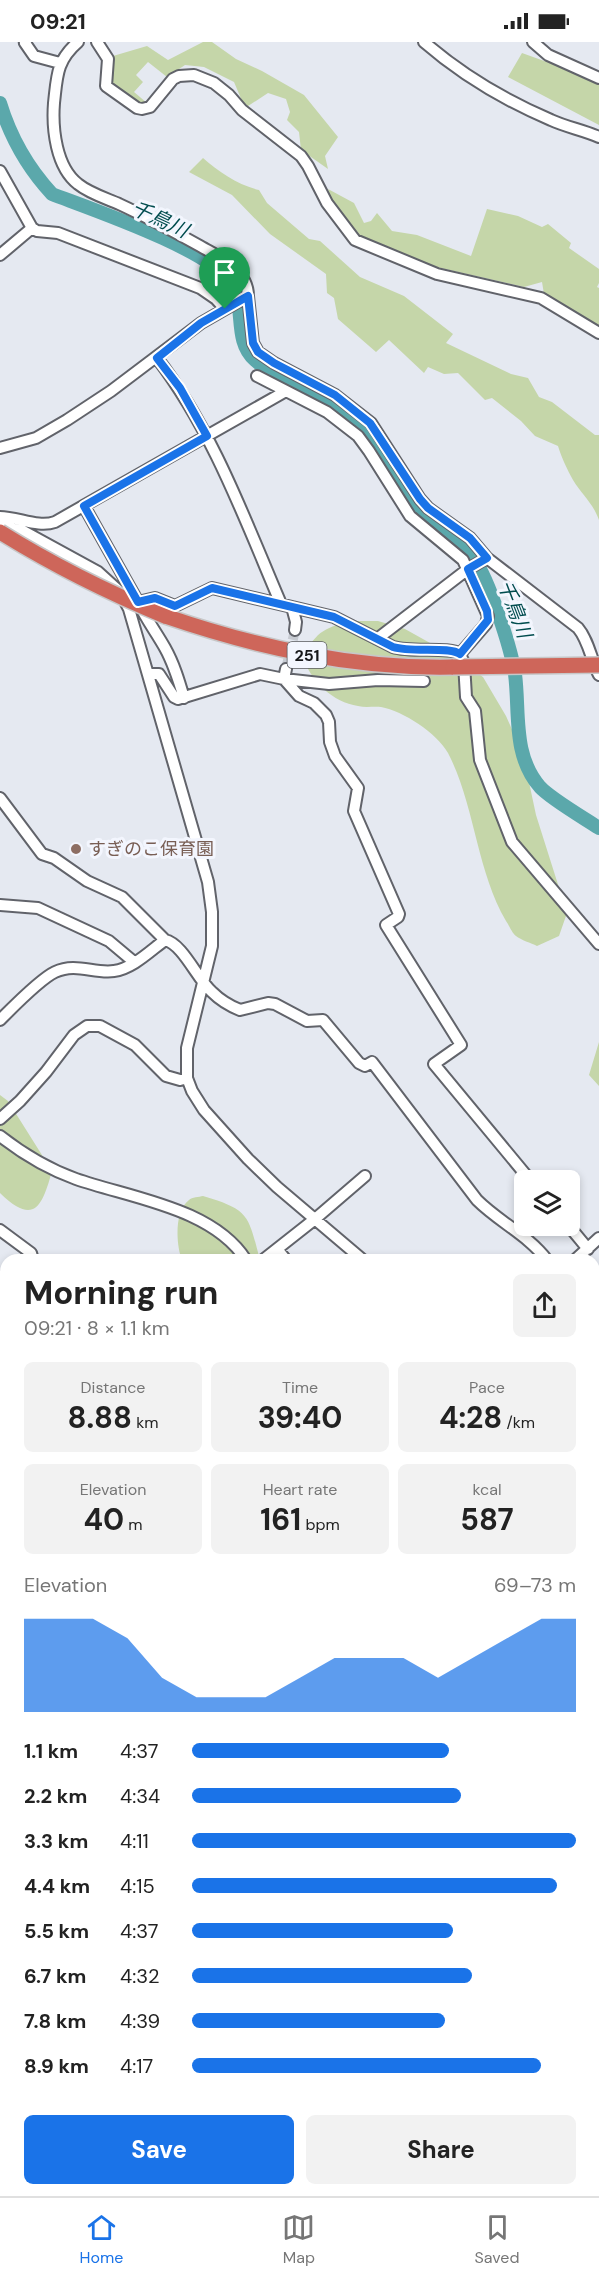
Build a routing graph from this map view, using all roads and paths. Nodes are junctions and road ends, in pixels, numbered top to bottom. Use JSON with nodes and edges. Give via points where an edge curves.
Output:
{"nodes":[{"id":1,"x":26,"y":42,"type":"edge"},
{"id":2,"x":78,"y":42,"type":"edge"},
{"id":3,"x":97,"y":42,"type":"edge"},
{"id":4,"x":424,"y":42,"type":"edge"},
{"id":5,"x":533,"y":42,"type":"edge"},
{"id":6,"x":60,"y":63,"type":"junction"},
{"id":7,"x":599,"y":78,"type":"edge"},
{"id":8,"x":599,"y":137,"type":"edge"},
{"id":9,"x":0,"y":171,"type":"edge"},
{"id":10,"x":32,"y":228,"type":"junction"},
{"id":11,"x":0,"y":255,"type":"edge"},
{"id":12,"x":246,"y":297,"type":"junction"},
{"id":13,"x":228,"y":308,"type":"junction"},
{"id":14,"x":599,"y":333,"type":"edge"},
{"id":15,"x":157,"y":358,"type":"junction"},
{"id":16,"x":257,"y":376,"type":"dead end"},
{"id":17,"x":286,"y":391,"type":"junction"},
{"id":18,"x":207,"y":436,"type":"junction"},
{"id":19,"x":0,"y":448,"type":"edge"},
{"id":20,"x":84,"y":506,"type":"junction"},
{"id":21,"x":0,"y":516,"type":"edge"},
{"id":22,"x":0,"y":526,"type":"edge"},
{"id":23,"x":0,"y":532,"type":"edge"},
{"id":24,"x":485,"y":559,"type":"junction"},
{"id":25,"x":469,"y":568,"type":"junction"},
{"id":26,"x":138,"y":602,"type":"junction"},
{"id":27,"x":287,"y":605,"type":"junction"},
{"id":28,"x":295,"y":630,"type":"tunnel mouth"},
{"id":29,"x":377,"y":639,"type":"junction"},
{"id":30,"x":457,"y":660,"type":"junction"},
{"id":31,"x":599,"y":665,"type":"edge"},
{"id":32,"x":148,"y":674,"type":"junction"},
{"id":33,"x":285,"y":674,"type":"junction"},
{"id":34,"x":599,"y":675,"type":"edge"},
{"id":35,"x":424,"y":681,"type":"dead end"},
{"id":36,"x":184,"y":698,"type":"junction"},
{"id":37,"x":0,"y":798,"type":"edge"},
{"id":38,"x":0,"y":905,"type":"edge"},
{"id":39,"x":165,"y":940,"type":"junction"},
{"id":40,"x":599,"y":944,"type":"edge"},
{"id":41,"x":134,"y":962,"type":"junction"},
{"id":42,"x":204,"y":984,"type":"junction"},
{"id":43,"x":0,"y":1020,"type":"edge"},
{"id":44,"x":187,"y":1078,"type":"junction"},
{"id":45,"x":0,"y":1119,"type":"edge"},
{"id":46,"x":0,"y":1136,"type":"edge"},
{"id":47,"x":522,"y":1170,"type":"edge"},
{"id":48,"x":365,"y":1176,"type":"dead end"},
{"id":49,"x":315,"y":1220,"type":"junction"},
{"id":50,"x":0,"y":1230,"type":"edge"},
{"id":51,"x":577,"y":1236,"type":"edge"},
{"id":52,"x":599,"y":1238,"type":"edge"},
{"id":53,"x":276,"y":1249,"type":"junction"},
{"id":54,"x":588,"y":1249,"type":"junction"},
{"id":55,"x":30,"y":1254,"type":"edge"},
{"id":56,"x":241,"y":1254,"type":"edge"},
{"id":57,"x":270,"y":1254,"type":"edge"},
{"id":58,"x":281,"y":1254,"type":"edge"},
{"id":59,"x":356,"y":1254,"type":"edge"},
{"id":60,"x":543,"y":1254,"type":"edge"},
{"id":61,"x":582,"y":1254,"type":"edge"}],
"edges":[{"from":1,"to":6,"type":"street","via":[[34,56]]},
{"from":2,"to":6,"type":"street"},
{"from":3,"to":14,"type":"street","via":[[108,59],[106,86],[136,108],[150,107],[179,76],[194,75],[214,83],[301,156],[327,203],[355,240],[437,274],[541,298]]},
{"from":4,"to":8,"type":"street","via":[[451,66],[500,96]]},
{"from":5,"to":7,"type":"street"},
{"from":6,"to":12,"type":"street","via":[[54,128],[59,152],[70,175],[90,191],[159,222],[224,260],[245,281]]},
{"from":9,"to":10,"type":"street"},
{"from":10,"to":11,"type":"street"},
{"from":10,"to":13,"type":"street","via":[[58,233],[200,288]]},
{"from":12,"to":13,"type":"street"},
{"from":12,"to":24,"type":"street","via":[[258,352],[335,395],[370,423],[420,499],[470,538]]},
{"from":13,"to":15,"type":"street","via":[[201,323]]},
{"from":15,"to":18,"type":"street","via":[[180,388]]},
{"from":15,"to":19,"type":"street","via":[[36,438]]},
{"from":16,"to":17,"type":"street"},
{"from":17,"to":18,"type":"street"},
{"from":17,"to":25,"type":"street","via":[[327,412],[358,436],[410,516]]},
{"from":18,"to":20,"type":"street"},
{"from":18,"to":27,"type":"street"},
{"from":20,"to":21,"type":"street","via":[[50,524]]},
{"from":20,"to":26,"type":"street"},
{"from":22,"to":32,"type":"street","via":[[23,531],[111,581],[129,609]]},
{"from":23,"to":30,"type":"highway","number":"251","bridge":true,"via":[[116,595],[165,616],[246,641],[290,652],[410,668]]},
{"from":24,"to":25,"type":"street"},
{"from":24,"to":34,"type":"street","via":[[578,628]]},
{"from":25,"to":29,"type":"street"},
{"from":25,"to":30,"type":"street","via":[[488,616]]},
{"from":26,"to":27,"type":"street","via":[[155,598],[175,606],[212,588]]},
{"from":26,"to":36,"type":"street","via":[[177,672]]},
{"from":27,"to":28,"type":"street","via":[[296,622]]},
{"from":27,"to":29,"type":"street","via":[[334,617]]},
{"from":29,"to":30,"type":"street","via":[[403,650],[451,650]]},
{"from":30,"to":31,"type":"highway","number":"251","bridge":true},
{"from":30,"to":40,"type":"street","via":[[464,663],[466,697],[475,711],[480,760],[512,842]]},
{"from":32,"to":36,"type":"street","via":[[159,674],[174,697]]},
{"from":32,"to":42,"type":"street","via":[[207,882],[212,946]]},
{"from":33,"to":35,"type":"street","via":[[329,684]]},
{"from":33,"to":36,"type":"street","via":[[260,674]]},
{"from":33,"to":47,"type":"street","via":[[299,696],[326,715],[335,756],[358,788],[354,812],[399,912],[386,925],[461,1045],[434,1064]]},
{"from":37,"to":39,"type":"street","via":[[42,854],[122,897]]},
{"from":38,"to":41,"type":"street","via":[[38,908],[110,941]]},
{"from":39,"to":41,"type":"street"},
{"from":39,"to":42,"type":"street","via":[[179,949]]},
{"from":41,"to":43,"type":"street","via":[[114,971],[75,967],[53,972]]},
{"from":42,"to":44,"type":"street","via":[[187,1048]]},
{"from":42,"to":60,"type":"street","via":[[240,1010],[275,1004],[307,1021],[323,1020],[359,1063],[365,1066],[372,1062],[477,1200]]},
{"from":44,"to":45,"type":"street","via":[[166,1076],[135,1045],[100,1026],[87,1026],[74,1035],[46,1072]]},
{"from":44,"to":49,"type":"street","via":[[197,1101],[228,1137]]},
{"from":46,"to":56,"type":"street","via":[[18,1150],[74,1178],[197,1219],[228,1237]]},
{"from":48,"to":49,"type":"street"},
{"from":49,"to":53,"type":"street"},
{"from":49,"to":59,"type":"street"},
{"from":50,"to":55,"type":"street"},
{"from":51,"to":54,"type":"street"},
{"from":52,"to":54,"type":"street"},
{"from":53,"to":57,"type":"street"},
{"from":53,"to":58,"type":"street"},
{"from":54,"to":61,"type":"street"}]}
